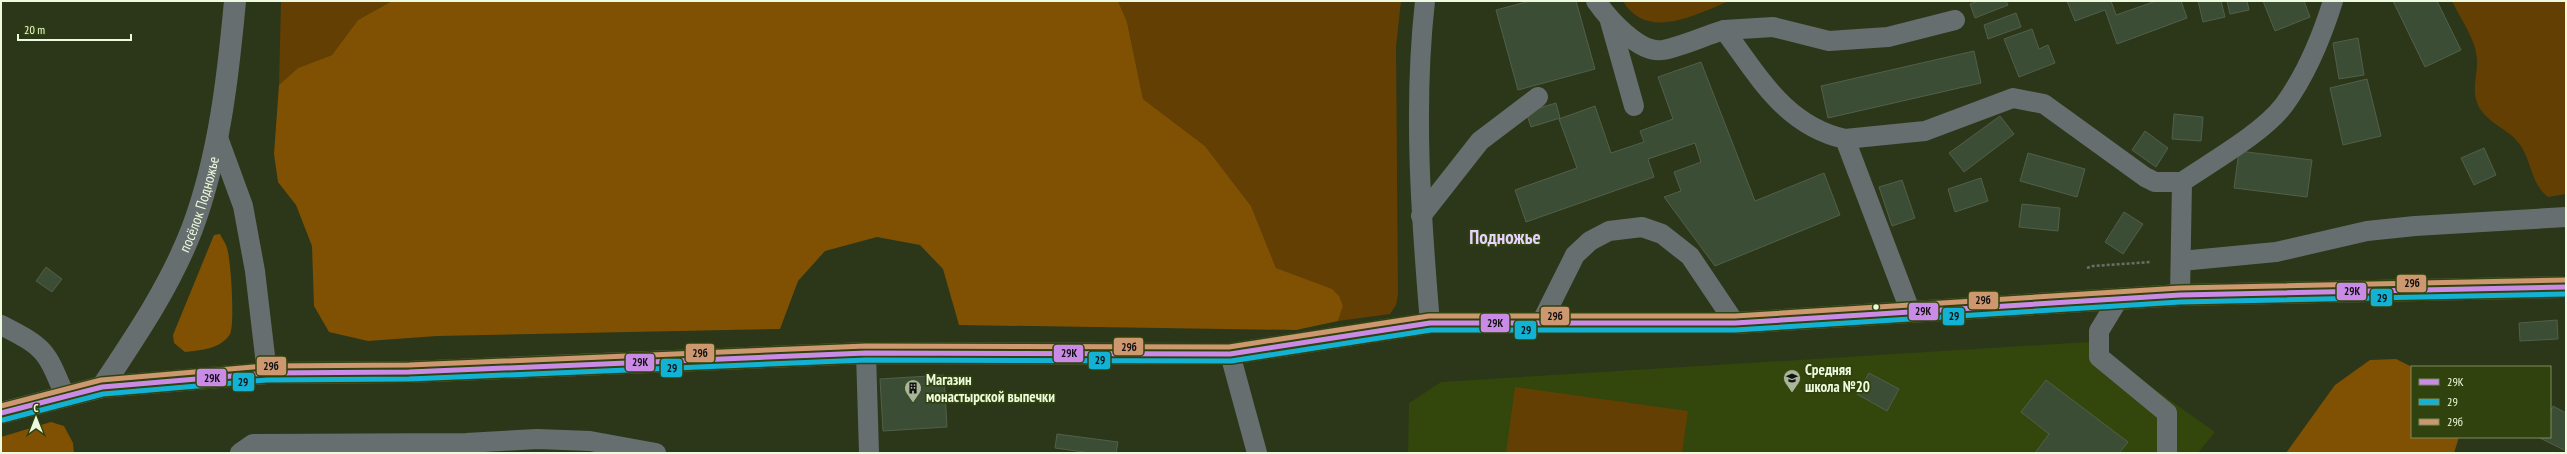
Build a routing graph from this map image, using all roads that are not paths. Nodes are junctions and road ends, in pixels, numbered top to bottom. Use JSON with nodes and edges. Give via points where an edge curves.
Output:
{"nodes":[{"id":1,"x":235,"y":1,"type":"edge"},
{"id":2,"x":1425,"y":1,"type":"edge"},
{"id":3,"x":1596,"y":1,"type":"edge"},
{"id":4,"x":2333,"y":1,"type":"edge"},
{"id":5,"x":1954,"y":20,"type":"dead end"},
{"id":6,"x":1610,"y":21,"type":"junction"},
{"id":7,"x":1724,"y":30,"type":"junction"},
{"id":8,"x":1538,"y":97,"type":"dead end"},
{"id":9,"x":1634,"y":106,"type":"dead end"},
{"id":10,"x":217,"y":135,"type":"junction"},
{"id":11,"x":1845,"y":139,"type":"junction"},
{"id":12,"x":2182,"y":182,"type":"junction"},
{"id":13,"x":1421,"y":216,"type":"junction"},
{"id":14,"x":2566,"y":217,"type":"edge"},
{"id":15,"x":2181,"y":261,"type":"junction"},
{"id":16,"x":2566,"y":287,"type":"edge"},
{"id":17,"x":2180,"y":294,"type":"junction"},
{"id":18,"x":2119,"y":298,"type":"junction"},
{"id":19,"x":1911,"y":313,"type":"junction"},
{"id":20,"x":1542,"y":322,"type":"junction"},
{"id":21,"x":1430,"y":323,"type":"junction"},
{"id":22,"x":1735,"y":323,"type":"junction"},
{"id":23,"x":1,"y":325,"type":"edge"},
{"id":24,"x":866,"y":353,"type":"junction"},
{"id":25,"x":1230,"y":354,"type":"junction"},
{"id":26,"x":267,"y":373,"type":"junction"},
{"id":27,"x":102,"y":387,"type":"junction"},
{"id":28,"x":65,"y":396,"type":"junction"},
{"id":29,"x":1,"y":413,"type":"edge"},
{"id":30,"x":465,"y":448,"type":"edge"},
{"id":31,"x":240,"y":453,"type":"edge"},
{"id":32,"x":656,"y":453,"type":"edge"},
{"id":33,"x":869,"y":453,"type":"edge"},
{"id":34,"x":1257,"y":453,"type":"edge"},
{"id":35,"x":2167,"y":453,"type":"edge"}],
"edges":[{"from":1,"to":10,"type":"street","name":"посёлок Подножье","via":[[231,52]]},
{"from":2,"to":13,"type":"lane","via":[[1420,47]]},
{"from":3,"to":6,"type":"lane"},
{"from":4,"to":12,"type":"lane","via":[[2312,55],[2284,106],[2261,127]]},
{"from":5,"to":7,"type":"lane","via":[[1888,37],[1829,41],[1773,27]]},
{"from":6,"to":7,"type":"lane","via":[[1642,46],[1661,50]]},
{"from":6,"to":9,"type":"lane"},
{"from":7,"to":11,"type":"lane","via":[[1779,102],[1796,118],[1826,134]]},
{"from":8,"to":13,"type":"lane","via":[[1480,141]]},
{"from":10,"to":26,"type":"lane","via":[[243,206],[255,271]]},
{"from":10,"to":27,"type":"street","name":"посёлок Подножье","via":[[192,229],[149,316]]},
{"from":11,"to":12,"type":"lane","via":[[1925,131],[2013,98],[2044,104],[2155,182]]},
{"from":11,"to":19,"type":"lane"},
{"from":12,"to":15,"type":"lane"},
{"from":13,"to":21,"type":"lane"},
{"from":14,"to":15,"type":"lane","via":[[2367,231],[2276,252]]},
{"from":15,"to":17,"type":"lane"},
{"from":16,"to":17,"type":"main road"},
{"from":17,"to":18,"type":"main road"},
{"from":18,"to":19,"type":"main road"},
{"from":18,"to":35,"type":"lane","via":[[2099,331],[2100,357],[2167,413]]},
{"from":19,"to":22,"type":"main road"},
{"from":20,"to":21,"type":"main road"},
{"from":20,"to":22,"type":"main road"},
{"from":20,"to":22,"type":"lane","via":[[1575,255],[1590,241],[1609,231],[1642,227],[1662,234],[1690,256]]},
{"from":21,"to":25,"type":"main road"},
{"from":23,"to":28,"type":"lane","via":[[34,342],[46,354]]},
{"from":24,"to":25,"type":"main road"},
{"from":24,"to":26,"type":"main road","via":[[409,372]]},
{"from":24,"to":33,"type":"lane"},
{"from":25,"to":34,"type":"lane"},
{"from":26,"to":27,"type":"main road"},
{"from":27,"to":28,"type":"main road"},
{"from":28,"to":29,"type":"main road"},
{"from":30,"to":31,"type":"lane","via":[[253,444]]},
{"from":30,"to":32,"type":"lane","via":[[538,439],[582,441]]}]}
